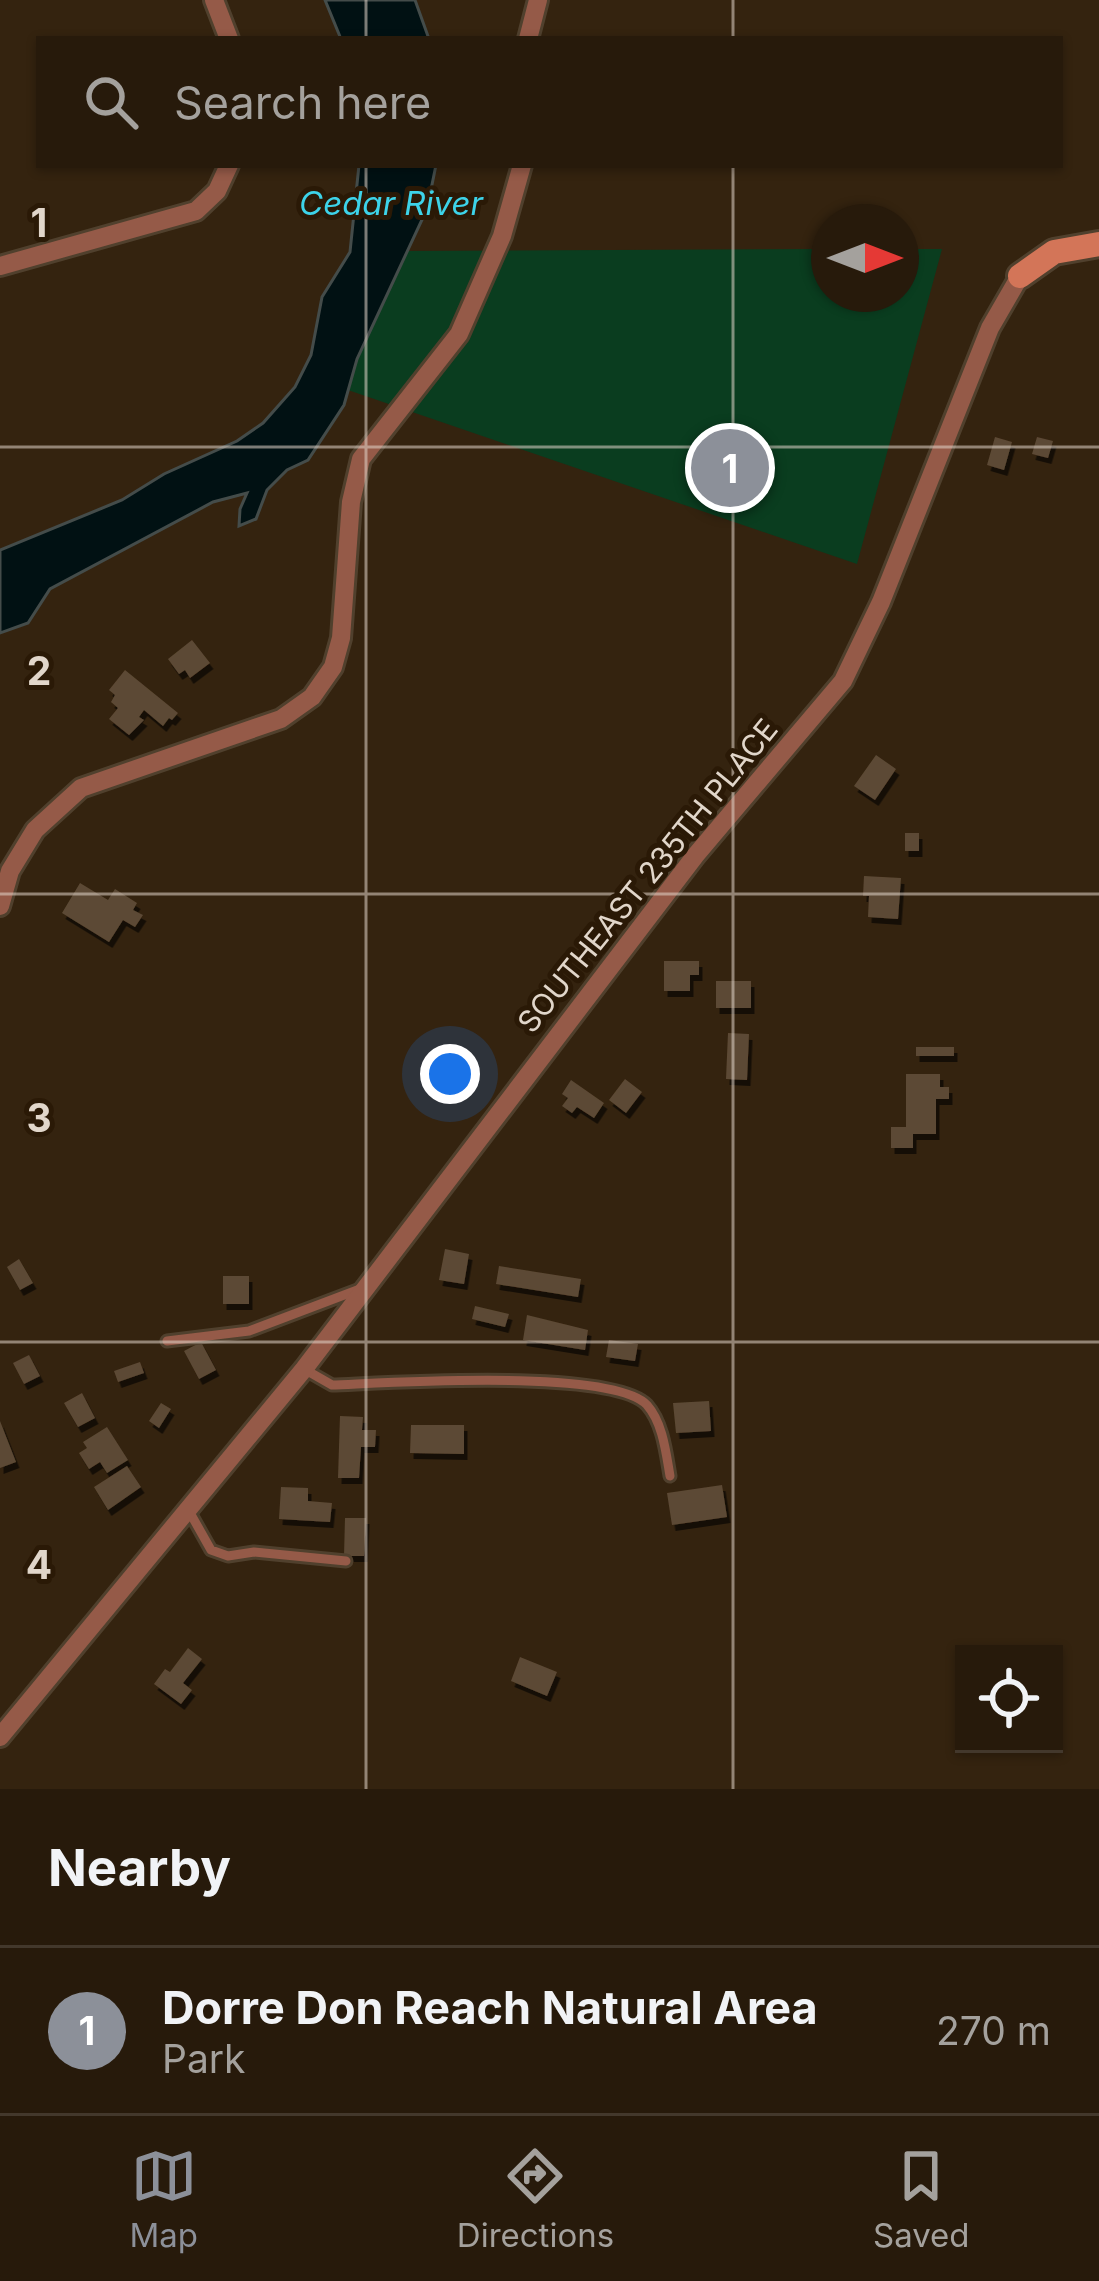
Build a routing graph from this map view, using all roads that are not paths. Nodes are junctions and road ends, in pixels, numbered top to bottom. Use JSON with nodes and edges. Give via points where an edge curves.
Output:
{"nodes":[{"id":1,"x":214,"y":0,"type":"edge"},
{"id":2,"x":538,"y":0,"type":"edge"},
{"id":3,"x":228,"y":36,"type":"edge"},
{"id":4,"x":529,"y":36,"type":"edge"},
{"id":5,"x":228,"y":168,"type":"edge"},
{"id":6,"x":521,"y":168,"type":"edge"},
{"id":7,"x":1099,"y":244,"type":"edge"},
{"id":8,"x":0,"y":266,"type":"edge"},
{"id":9,"x":1020,"y":276,"type":"joint"},
{"id":10,"x":0,"y":906,"type":"edge"},
{"id":11,"x":366,"y":1288,"type":"junction"},
{"id":12,"x":167,"y":1341,"type":"dead end"},
{"id":13,"x":304,"y":1370,"type":"junction"},
{"id":14,"x":670,"y":1476,"type":"dead end"},
{"id":15,"x":189,"y":1511,"type":"junction"},
{"id":16,"x":346,"y":1561,"type":"dead end"},
{"id":17,"x":0,"y":1737,"type":"edge"}],
"edges":[{"from":1,"to":3,"type":"street"},
{"from":2,"to":4,"type":"street"},
{"from":5,"to":8,"type":"street","via":[[196,212]]},
{"from":6,"to":10,"type":"street","via":[[459,334],[361,460],[341,638],[312,697],[281,719],[81,788],[35,830]]},
{"from":7,"to":9,"type":"street","via":[[1054,252]]},
{"from":9,"to":11,"type":"street","name":"SOUTHEAST 235TH PLACE","via":[[990,328],[842,681],[695,856]]},
{"from":11,"to":12,"type":"lane","via":[[249,1331]]},
{"from":11,"to":13,"type":"street","name":"SOUTHEAST 235TH PLACE"},
{"from":13,"to":14,"type":"lane","via":[[332,1385],[538,1383],[624,1392],[649,1407]]},
{"from":13,"to":15,"type":"street","name":"SOUTHEAST 235TH PLACE"},
{"from":15,"to":16,"type":"lane","via":[[212,1550],[228,1556]]},
{"from":15,"to":17,"type":"street","name":"SOUTHEAST 235TH PLACE"}]}
